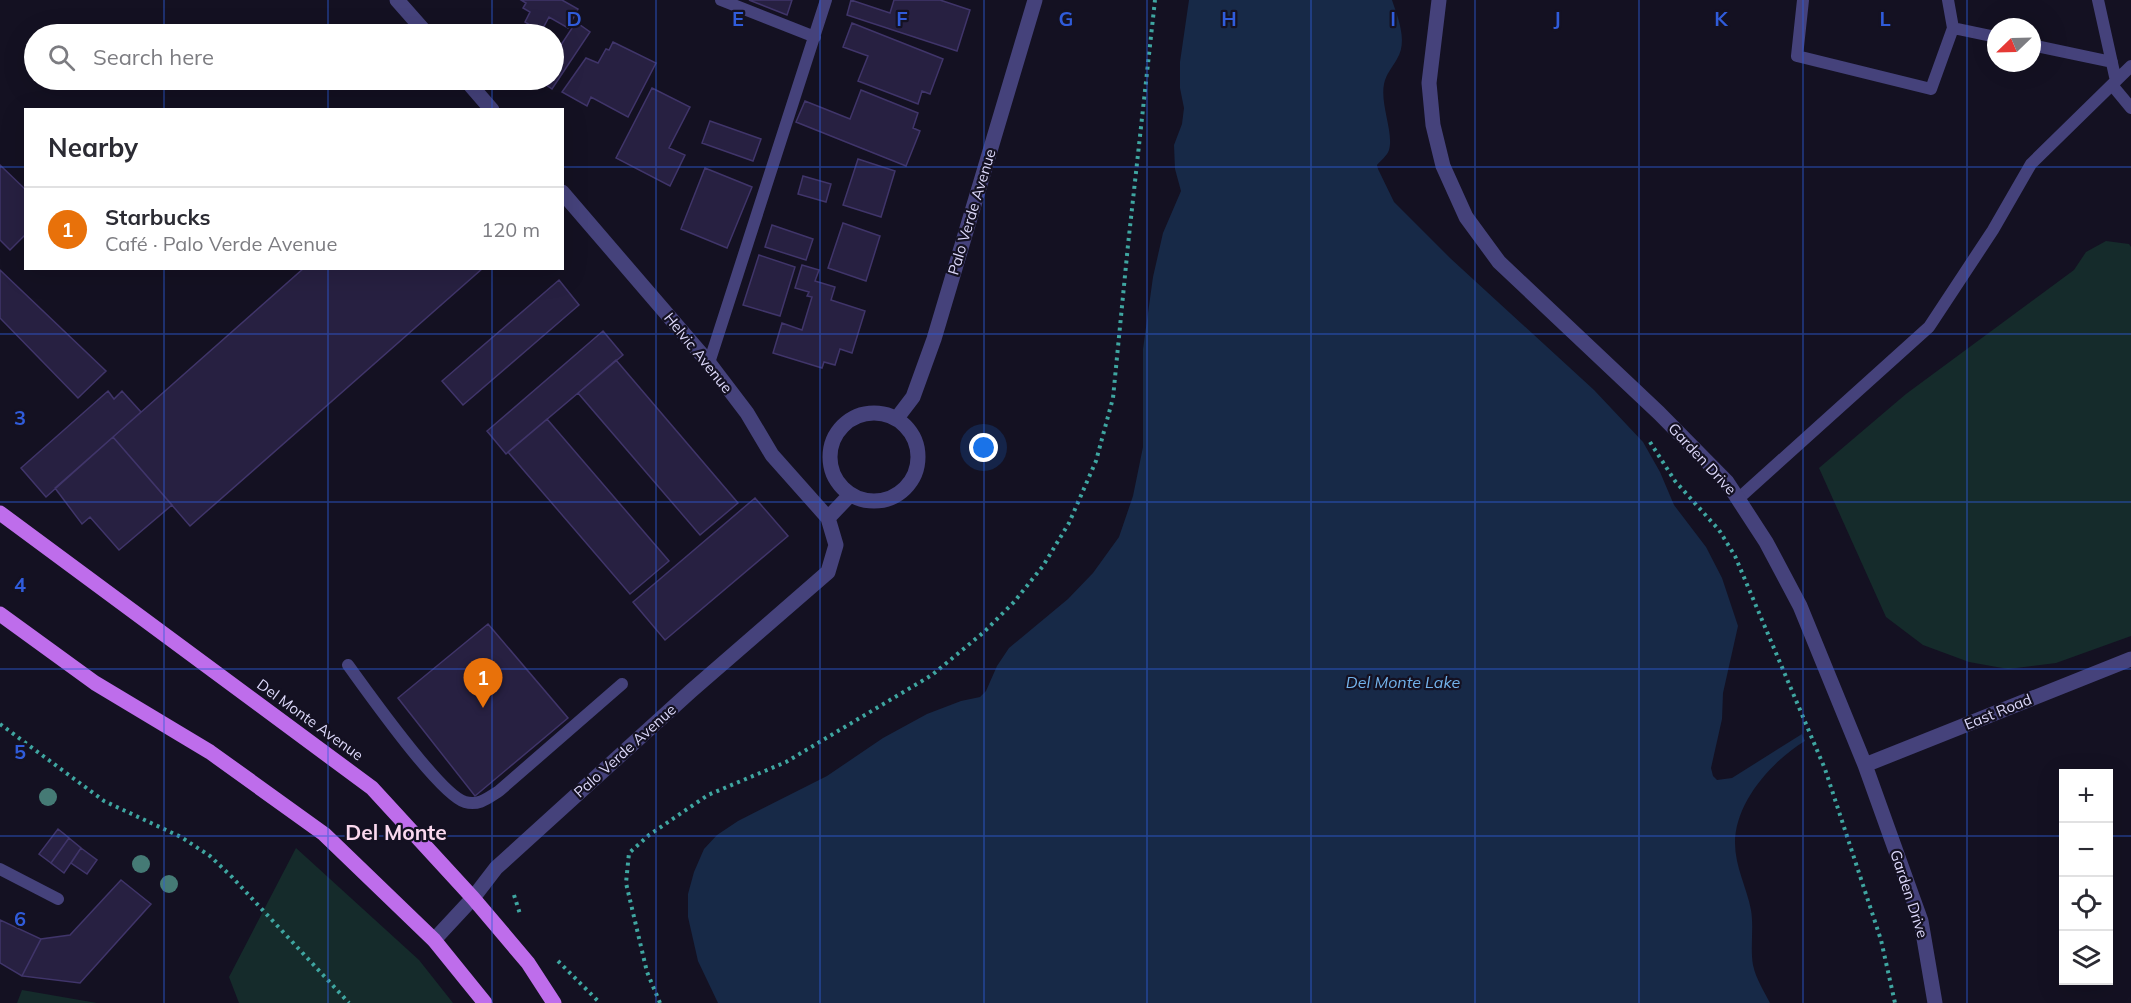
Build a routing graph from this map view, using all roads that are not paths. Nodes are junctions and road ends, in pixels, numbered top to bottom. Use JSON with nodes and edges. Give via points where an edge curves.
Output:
{"nodes":[{"id":1,"x":398,"y":0,"type":"edge"},
{"id":2,"x":721,"y":0,"type":"edge"},
{"id":3,"x":826,"y":0,"type":"edge"},
{"id":4,"x":1035,"y":0,"type":"edge"},
{"id":5,"x":1439,"y":0,"type":"edge"},
{"id":6,"x":1803,"y":0,"type":"edge"},
{"id":7,"x":1948,"y":0,"type":"edge"},
{"id":8,"x":2098,"y":0,"type":"edge"},
{"id":9,"x":418,"y":24,"type":"edge"},
{"id":10,"x":1953,"y":28,"type":"junction"},
{"id":11,"x":1987,"y":35,"type":"edge"},
{"id":12,"x":815,"y":37,"type":"junction"},
{"id":13,"x":2041,"y":47,"type":"edge"},
{"id":14,"x":2112,"y":62,"type":"junction"},
{"id":15,"x":2131,"y":66,"type":"edge"},
{"id":16,"x":2114,"y":83,"type":"junction"},
{"id":17,"x":475,"y":90,"type":"edge"},
{"id":18,"x":490,"y":108,"type":"edge"},
{"id":19,"x":2131,"y":108,"type":"edge"},
{"id":20,"x":564,"y":194,"type":"edge"},
{"id":21,"x":709,"y":363,"type":"junction"},
{"id":22,"x":897,"y":418,"type":"junction"},
{"id":23,"x":850,"y":495,"type":"junction"},
{"id":24,"x":1738,"y":499,"type":"junction"},
{"id":25,"x":0,"y":513,"type":"edge"},
{"id":26,"x":828,"y":518,"type":"junction"},
{"id":27,"x":0,"y":614,"type":"edge"},
{"id":28,"x":2131,"y":659,"type":"edge"},
{"id":29,"x":348,"y":665,"type":"dead end"},
{"id":30,"x":621,"y":684,"type":"dead end"},
{"id":31,"x":1866,"y":765,"type":"junction"},
{"id":32,"x":0,"y":869,"type":"edge"},
{"id":33,"x":473,"y":898,"type":"junction"},
{"id":34,"x":58,"y":899,"type":"dead end"},
{"id":35,"x":434,"y":940,"type":"junction"},
{"id":36,"x":485,"y":1003,"type":"edge"},
{"id":37,"x":554,"y":1003,"type":"edge"},
{"id":38,"x":1935,"y":1003,"type":"edge"}],
"edges":[{"from":1,"to":9,"type":"street"},
{"from":2,"to":12,"type":"lane"},
{"from":3,"to":12,"type":"lane"},
{"from":4,"to":22,"type":"street","name":"Palo Verde Avenue","via":[[934,339],[913,397]]},
{"from":5,"to":24,"type":"street","name":"Garden Drive","via":[[1429,83],[1433,125],[1443,166],[1466,217],[1499,262],[1659,413],[1727,482]]},
{"from":6,"to":10,"type":"lane","via":[[1797,56],[1931,89]]},
{"from":7,"to":10,"type":"lane"},
{"from":8,"to":14,"type":"lane"},
{"from":10,"to":11,"type":"lane"},
{"from":12,"to":21,"type":"lane"},
{"from":13,"to":14,"type":"lane"},
{"from":14,"to":16,"type":"lane"},
{"from":15,"to":16,"type":"lane"},
{"from":16,"to":19,"type":"lane"},
{"from":16,"to":24,"type":"lane","via":[[2031,164],[1929,327]]},
{"from":17,"to":18,"type":"street"},
{"from":20,"to":21,"type":"street","name":"Helvic Avenue"},
{"from":21,"to":26,"type":"street","name":"Helvic Avenue","via":[[772,454]]},
{"from":22,"to":23,"type":"street","via":[[868,412],[854,416],[833,438],[830,466],[836,482]]},
{"from":22,"to":23,"type":"street","via":[[916,441],[916,470],[909,483],[886,500]]},
{"from":23,"to":26,"type":"street"},
{"from":24,"to":31,"type":"street","name":"Garden Drive","via":[[1767,542],[1800,606]]},
{"from":25,"to":33,"type":"main road","name":"Del Monte Avenue","via":[[372,788]]},
{"from":26,"to":33,"type":"street","name":"Palo Verde Avenue","via":[[836,545],[828,572],[496,868]]},
{"from":27,"to":35,"type":"main road","via":[[95,683],[210,752],[324,834]]},
{"from":28,"to":31,"type":"street","name":"East Road"},
{"from":29,"to":30,"type":"lane","via":[[436,779],[455,798],[467,803],[480,803],[499,791]]},
{"from":31,"to":38,"type":"street","name":"Garden Drive","via":[[1921,921]]},
{"from":32,"to":34,"type":"lane"},
{"from":33,"to":35,"type":"street","name":"Palo Verde Avenue"},
{"from":33,"to":37,"type":"main road","name":"Del Monte Avenue","via":[[528,963]]},
{"from":35,"to":36,"type":"main road"}]}
